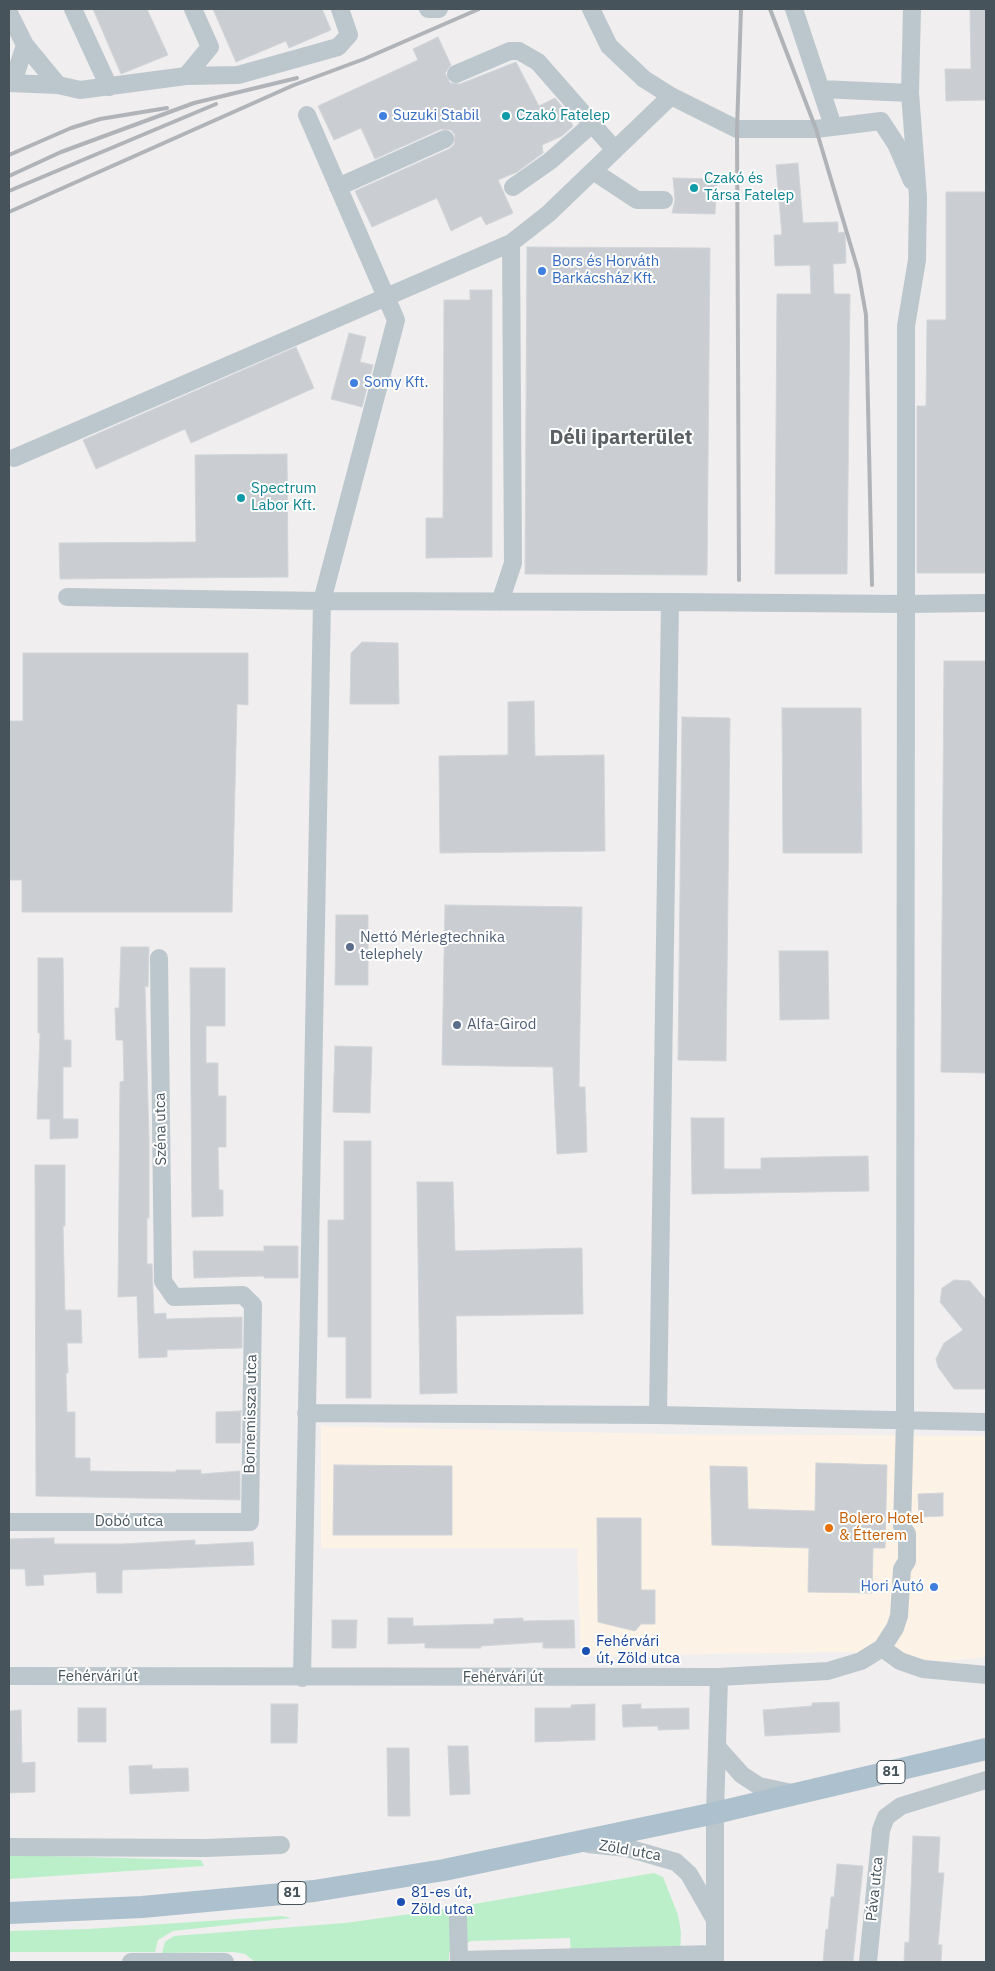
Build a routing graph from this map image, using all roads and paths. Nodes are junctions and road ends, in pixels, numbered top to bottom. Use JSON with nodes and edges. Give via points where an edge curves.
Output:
{"nodes":[{"id":1,"x":74,"y":9,"type":"edge"},
{"id":2,"x":193,"y":9,"type":"edge"},
{"id":3,"x":340,"y":9,"type":"edge"},
{"id":4,"x":428,"y":9,"type":"edge"},
{"id":5,"x":440,"y":9,"type":"edge"},
{"id":6,"x":591,"y":9,"type":"edge"},
{"id":7,"x":794,"y":9,"type":"edge"},
{"id":8,"x":912,"y":9,"type":"edge"},
{"id":9,"x":9,"y":13,"type":"edge"},
{"id":10,"x":26,"y":44,"type":"junction"},
{"id":11,"x":456,"y":74,"type":"dead end"},
{"id":12,"x":186,"y":76,"type":"junction"},
{"id":13,"x":9,"y":82,"type":"edge"},
{"id":14,"x":58,"y":85,"type":"junction"},
{"id":15,"x":109,"y":87,"type":"junction"},
{"id":16,"x":821,"y":89,"type":"junction"},
{"id":17,"x":910,"y":93,"type":"junction"},
{"id":18,"x":671,"y":96,"type":"junction"},
{"id":19,"x":307,"y":115,"type":"dead end"},
{"id":20,"x":592,"y":124,"type":"junction"},
{"id":21,"x":833,"y":126,"type":"junction"},
{"id":22,"x":445,"y":138,"type":"dead end"},
{"id":23,"x":614,"y":150,"type":"junction"},
{"id":24,"x":593,"y":171,"type":"junction"},
{"id":25,"x":338,"y":187,"type":"junction"},
{"id":26,"x":513,"y":187,"type":"dead end"},
{"id":27,"x":918,"y":196,"type":"junction"},
{"id":28,"x":664,"y":200,"type":"dead end"},
{"id":29,"x":510,"y":243,"type":"junction"},
{"id":30,"x":387,"y":296,"type":"junction"},
{"id":31,"x":14,"y":458,"type":"dead end"},
{"id":32,"x":67,"y":598,"type":"dead end"},
{"id":33,"x":322,"y":601,"type":"junction"},
{"id":34,"x":500,"y":602,"type":"junction"},
{"id":35,"x":670,"y":602,"type":"junction"},
{"id":36,"x":986,"y":603,"type":"edge"},
{"id":37,"x":906,"y":604,"type":"junction"},
{"id":38,"x":159,"y":958,"type":"dead end"},
{"id":39,"x":253,"y":1305,"type":"joint"},
{"id":40,"x":306,"y":1413,"type":"junction"},
{"id":41,"x":658,"y":1415,"type":"junction"},
{"id":42,"x":905,"y":1422,"type":"junction"},
{"id":43,"x":986,"y":1422,"type":"edge"},
{"id":44,"x":9,"y":1522,"type":"edge"},
{"id":45,"x":250,"y":1522,"type":"joint"},
{"id":46,"x":882,"y":1648,"type":"junction"},
{"id":47,"x":986,"y":1675,"type":"edge"},
{"id":48,"x":9,"y":1676,"type":"edge"},
{"id":49,"x":719,"y":1677,"type":"junction"},
{"id":50,"x":302,"y":1678,"type":"junction"},
{"id":51,"x":717,"y":1747,"type":"junction"},
{"id":52,"x":986,"y":1749,"type":"edge"},
{"id":53,"x":986,"y":1780,"type":"edge"},
{"id":54,"x":797,"y":1794,"type":"junction"},
{"id":55,"x":715,"y":1813,"type":"junction"},
{"id":56,"x":571,"y":1843,"type":"junction"},
{"id":57,"x":281,"y":1845,"type":"dead end"},
{"id":58,"x":9,"y":1848,"type":"edge"},
{"id":59,"x":9,"y":1913,"type":"edge"},
{"id":60,"x":458,"y":1918,"type":"dead end"},
{"id":61,"x":716,"y":1921,"type":"junction"},
{"id":62,"x":715,"y":1958,"type":"edge"},
{"id":63,"x":202,"y":1961,"type":"edge"},
{"id":64,"x":459,"y":1961,"type":"edge"},
{"id":65,"x":131,"y":1962,"type":"edge"},
{"id":66,"x":225,"y":1962,"type":"edge"},
{"id":67,"x":868,"y":1962,"type":"edge"}],
"edges":[{"from":1,"to":15,"type":"street"},
{"from":2,"to":12,"type":"street","via":[[210,47]]},
{"from":3,"to":12,"type":"street","via":[[349,35],[338,47],[238,75]]},
{"from":4,"to":5,"type":"street"},
{"from":6,"to":18,"type":"street","via":[[609,46],[644,79]]},
{"from":7,"to":16,"type":"street"},
{"from":8,"to":17,"type":"street"},
{"from":9,"to":10,"type":"street"},
{"from":10,"to":13,"type":"street","via":[[16,73]]},
{"from":10,"to":14,"type":"street"},
{"from":11,"to":20,"type":"street","via":[[510,51],[519,51],[538,62]]},
{"from":12,"to":15,"type":"street"},
{"from":13,"to":14,"type":"street"},
{"from":14,"to":15,"type":"street","via":[[80,90]]},
{"from":16,"to":17,"type":"street"},
{"from":16,"to":21,"type":"street"},
{"from":17,"to":27,"type":"street"},
{"from":18,"to":21,"type":"street","via":[[737,129]]},
{"from":18,"to":23,"type":"street"},
{"from":19,"to":25,"type":"street"},
{"from":20,"to":23,"type":"street"},
{"from":20,"to":26,"type":"street","via":[[550,161]]},
{"from":21,"to":27,"type":"street","via":[[881,120],[896,144]]},
{"from":22,"to":25,"type":"street"},
{"from":23,"to":24,"type":"street"},
{"from":24,"to":28,"type":"street","via":[[637,200]]},
{"from":24,"to":29,"type":"street","via":[[548,214]]},
{"from":25,"to":30,"type":"street"},
{"from":27,"to":37,"type":"street","via":[[917,260],[906,326]]},
{"from":29,"to":30,"type":"street"},
{"from":29,"to":34,"type":"street","via":[[513,563]]},
{"from":30,"to":31,"type":"street"},
{"from":30,"to":33,"type":"street","via":[[396,320]]},
{"from":32,"to":33,"type":"street"},
{"from":33,"to":34,"type":"street"},
{"from":33,"to":40,"type":"street"},
{"from":34,"to":35,"type":"street"},
{"from":35,"to":37,"type":"street"},
{"from":35,"to":41,"type":"street"},
{"from":36,"to":37,"type":"street"},
{"from":37,"to":42,"type":"street"},
{"from":38,"to":39,"type":"street","name":"Széna utca","via":[[163,1281],[174,1297],[243,1295]]},
{"from":39,"to":45,"type":"street","name":"Bornemissza utca"},
{"from":40,"to":41,"type":"street"},
{"from":40,"to":50,"type":"street"},
{"from":41,"to":42,"type":"street"},
{"from":42,"to":43,"type":"street"},
{"from":42,"to":46,"type":"street","via":[[902,1526],[906,1534],[907,1561],[902,1570],[899,1616]]},
{"from":44,"to":45,"type":"street","name":"Dobó utca"},
{"from":46,"to":47,"type":"street","via":[[900,1661],[923,1669]]},
{"from":46,"to":49,"type":"street","name":"Fehérvári út","via":[[861,1661],[828,1671]]},
{"from":48,"to":50,"type":"street","name":"Fehérvári út"},
{"from":49,"to":50,"type":"street","name":"Fehérvári út"},
{"from":49,"to":51,"type":"street"},
{"from":51,"to":54,"type":"street","via":[[742,1775],[759,1786]]},
{"from":51,"to":55,"type":"street"},
{"from":52,"to":54,"type":"main road","number":"81"},
{"from":53,"to":67,"type":"street","name":"Páva utca","via":[[901,1806],[886,1817],[881,1830]]},
{"from":54,"to":55,"type":"main road","number":"81"},
{"from":55,"to":56,"type":"main road","number":"81"},
{"from":55,"to":61,"type":"street"},
{"from":56,"to":59,"type":"main road","number":"81","via":[[444,1870],[314,1891],[142,1907]]},
{"from":56,"to":61,"type":"street","name":"Zöld utca","via":[[627,1848],[676,1862],[689,1874]]},
{"from":57,"to":58,"type":"street"},
{"from":60,"to":64,"type":"street"},
{"from":61,"to":62,"type":"street"},
{"from":62,"to":64,"type":"street"},
{"from":63,"to":65,"type":"street"},
{"from":63,"to":66,"type":"street"}]}
